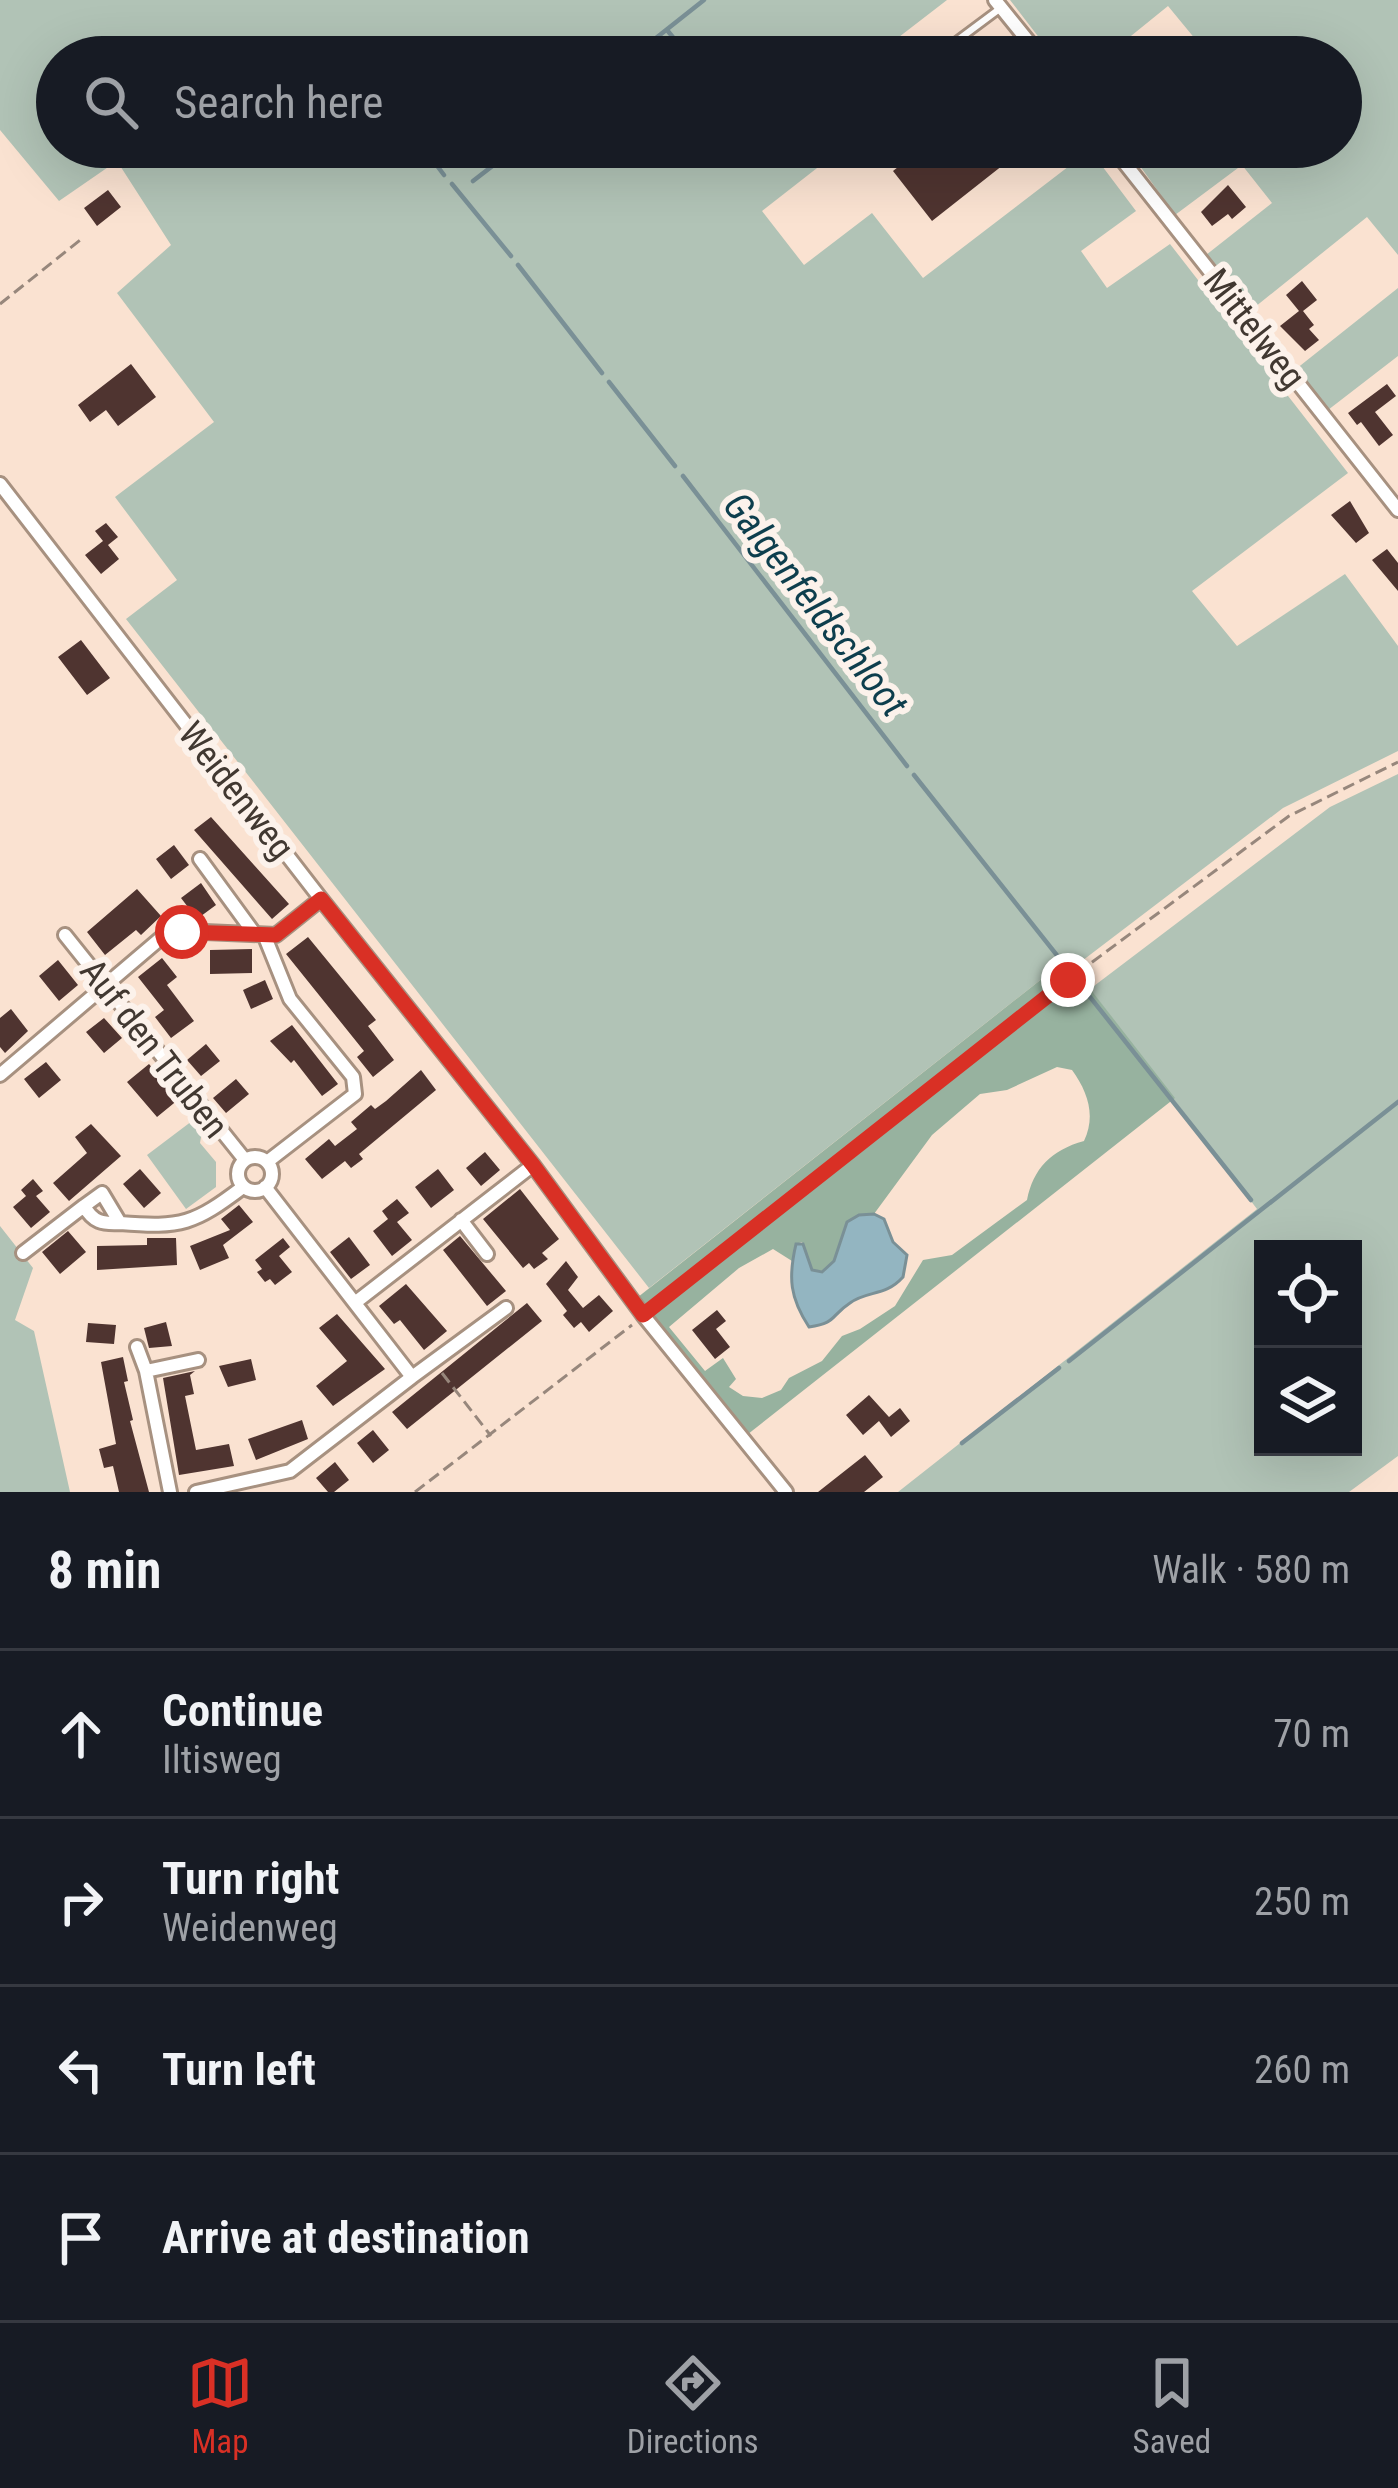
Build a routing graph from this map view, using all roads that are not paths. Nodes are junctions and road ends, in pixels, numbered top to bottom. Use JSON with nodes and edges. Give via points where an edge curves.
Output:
{"nodes":[{"id":1,"x":998,"y":4,"type":"edge"},
{"id":2,"x":960,"y":36,"type":"edge"},
{"id":3,"x":1024,"y":36,"type":"edge"},
{"id":4,"x":1129,"y":168,"type":"edge"},
{"id":5,"x":0,"y":484,"type":"edge"},
{"id":6,"x":1398,"y":510,"type":"edge"},
{"id":7,"x":200,"y":859,"type":"dead end"},
{"id":8,"x":321,"y":899,"type":"junction"},
{"id":9,"x":65,"y":935,"type":"dead end"},
{"id":10,"x":260,"y":936,"type":"junction"},
{"id":11,"x":106,"y":986,"type":"junction"},
{"id":12,"x":0,"y":1076,"type":"edge"},
{"id":13,"x":244,"y":1160,"type":"junction"},
{"id":14,"x":267,"y":1162,"type":"junction"},
{"id":15,"x":533,"y":1165,"type":"junction"},
{"id":16,"x":243,"y":1187,"type":"junction"},
{"id":17,"x":266,"y":1187,"type":"junction"},
{"id":18,"x":84,"y":1206,"type":"junction"},
{"id":19,"x":461,"y":1220,"type":"junction"},
{"id":20,"x":120,"y":1223,"type":"junction"},
{"id":21,"x":23,"y":1253,"type":"dead end"},
{"id":22,"x":487,"y":1254,"type":"dead end"},
{"id":23,"x":356,"y":1302,"type":"junction"},
{"id":24,"x":506,"y":1308,"type":"dead end"},
{"id":25,"x":137,"y":1347,"type":"dead end"},
{"id":26,"x":198,"y":1360,"type":"dead end"},
{"id":27,"x":146,"y":1371,"type":"junction"},
{"id":28,"x":412,"y":1377,"type":"junction"},
{"id":29,"x":170,"y":1492,"type":"edge"},
{"id":30,"x":196,"y":1492,"type":"edge"},
{"id":31,"x":786,"y":1492,"type":"edge"}],
"edges":[{"from":1,"to":2,"type":"lane"},
{"from":1,"to":3,"type":"street"},
{"from":4,"to":6,"type":"street","name":"Mittelweg"},
{"from":5,"to":8,"type":"street","name":"Weidenweg"},
{"from":7,"to":10,"type":"street"},
{"from":8,"to":10,"type":"street","via":[[276,935]]},
{"from":8,"to":15,"type":"street","name":"Weidenweg"},
{"from":9,"to":11,"type":"street","name":"Auf den Truben"},
{"from":10,"to":11,"type":"street","via":[[161,938]]},
{"from":10,"to":14,"type":"street","via":[[290,999],[356,1087]]},
{"from":11,"to":12,"type":"street"},
{"from":11,"to":13,"type":"street","name":"Auf den Truben"},
{"from":13,"to":14,"type":"street","name":"Auf den Truben"},
{"from":13,"to":16,"type":"street","name":"Auf den Truben","via":[[237,1173]]},
{"from":14,"to":17,"type":"street","name":"Auf den Truben"},
{"from":15,"to":19,"type":"street"},
{"from":15,"to":31,"type":"street","name":"Weidenweg"},
{"from":16,"to":17,"type":"street"},
{"from":16,"to":20,"type":"street","via":[[191,1222]]},
{"from":17,"to":23,"type":"street"},
{"from":18,"to":20,"type":"street","via":[[91,1219]]},
{"from":18,"to":20,"type":"street","via":[[102,1193]]},
{"from":18,"to":21,"type":"street"},
{"from":19,"to":22,"type":"street"},
{"from":19,"to":23,"type":"street"},
{"from":23,"to":28,"type":"street"},
{"from":24,"to":28,"type":"street"},
{"from":25,"to":27,"type":"street"},
{"from":26,"to":27,"type":"street"},
{"from":27,"to":29,"type":"street"},
{"from":28,"to":30,"type":"street","via":[[290,1471]]}]}
